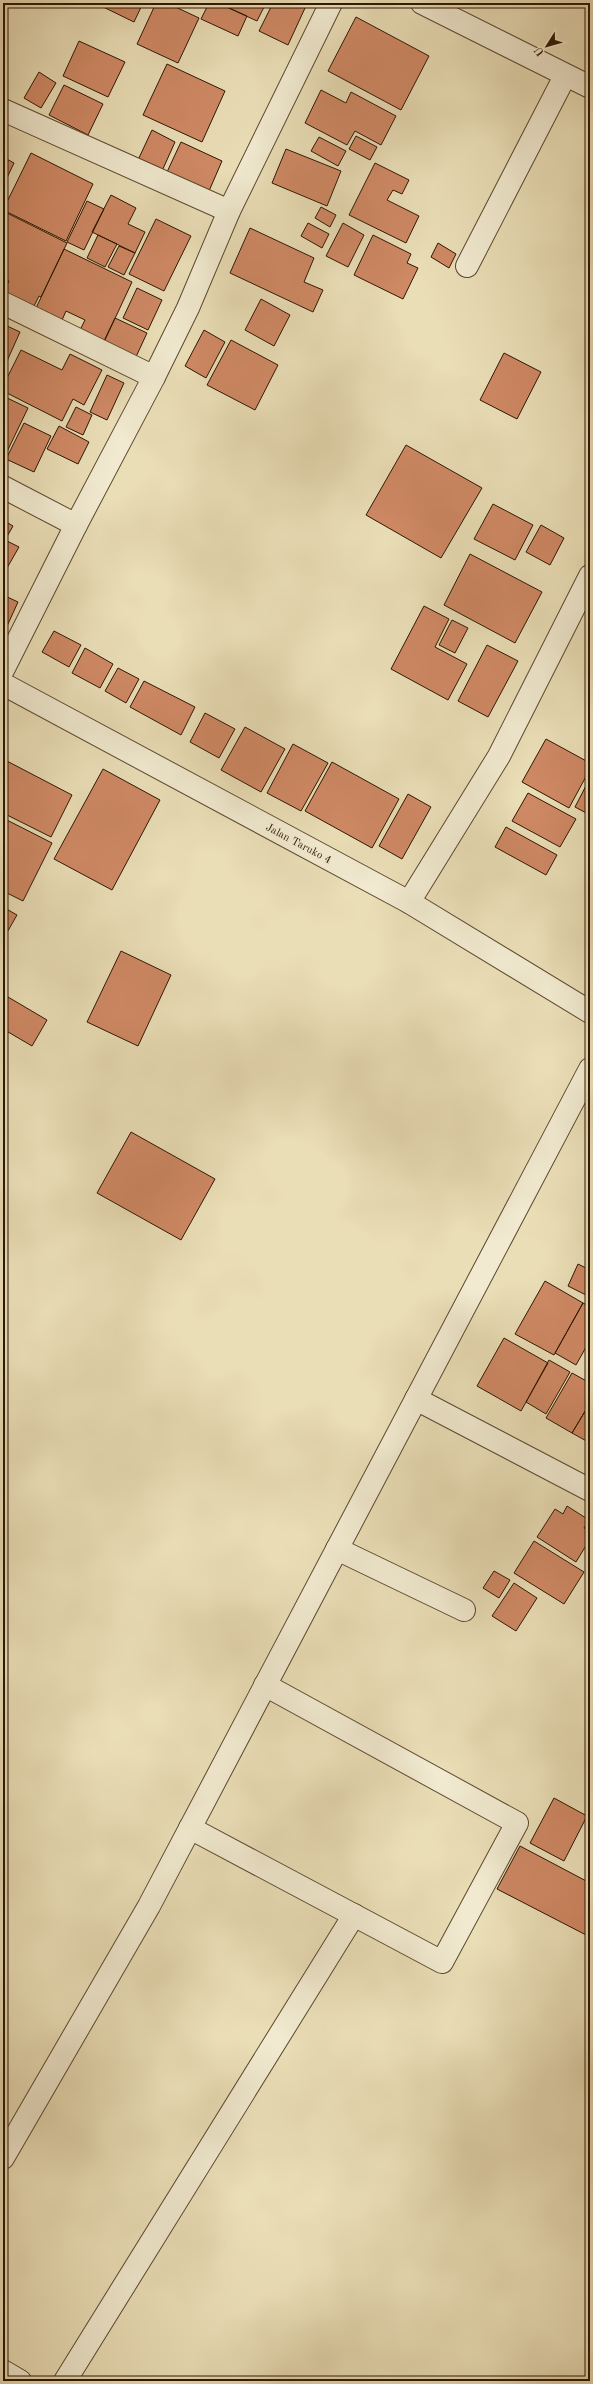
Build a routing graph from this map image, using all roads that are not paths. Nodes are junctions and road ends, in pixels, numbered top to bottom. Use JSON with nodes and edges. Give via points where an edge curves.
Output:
{"nodes":[{"id":1,"x":331,"y":3,"type":"edge"},
{"id":2,"x":422,"y":3,"type":"edge"},
{"id":3,"x":565,"y":76,"type":"junction"},
{"id":4,"x":590,"y":87,"type":"edge"},
{"id":5,"x":3,"y":110,"type":"edge"},
{"id":6,"x":229,"y":211,"type":"junction"},
{"id":7,"x":467,"y":266,"type":"dead end"},
{"id":8,"x":3,"y":303,"type":"edge"},
{"id":9,"x":154,"y":376,"type":"junction"},
{"id":10,"x":3,"y":487,"type":"edge"},
{"id":11,"x":76,"y":525,"type":"junction"},
{"id":12,"x":590,"y":576,"type":"edge"},
{"id":13,"x":3,"y":670,"type":"edge"},
{"id":14,"x":3,"y":684,"type":"edge"},
{"id":15,"x":409,"y":902,"type":"junction"},
{"id":16,"x":590,"y":1012,"type":"edge"},
{"id":17,"x":590,"y":1069,"type":"edge"},
{"id":18,"x":416,"y":1399,"type":"junction"},
{"id":19,"x":590,"y":1490,"type":"edge"},
{"id":20,"x":337,"y":1549,"type":"junction"},
{"id":21,"x":464,"y":1610,"type":"dead end"},
{"id":22,"x":265,"y":1686,"type":"junction"},
{"id":23,"x":190,"y":1828,"type":"junction"},
{"id":24,"x":354,"y":1915,"type":"junction"},
{"id":25,"x":3,"y":2158,"type":"edge"},
{"id":26,"x":3,"y":2372,"type":"edge"},
{"id":27,"x":20,"y":2381,"type":"edge"},
{"id":28,"x":65,"y":2381,"type":"edge"}],
"edges":[{"from":1,"to":6,"type":"street"},
{"from":2,"to":3,"type":"street"},
{"from":3,"to":4,"type":"street"},
{"from":3,"to":7,"type":"street"},
{"from":5,"to":6,"type":"street"},
{"from":6,"to":9,"type":"street","via":[[188,308]]},
{"from":8,"to":9,"type":"street"},
{"from":9,"to":11,"type":"street"},
{"from":10,"to":11,"type":"street"},
{"from":11,"to":13,"type":"street"},
{"from":12,"to":15,"type":"street","via":[[499,756]]},
{"from":14,"to":15,"type":"street","name":"Jalan Taruko 4"},
{"from":15,"to":16,"type":"street","name":"Jalan Taruko 4"},
{"from":17,"to":18,"type":"street"},
{"from":18,"to":19,"type":"street"},
{"from":18,"to":20,"type":"street"},
{"from":20,"to":21,"type":"street"},
{"from":20,"to":22,"type":"street"},
{"from":22,"to":23,"type":"street"},
{"from":22,"to":24,"type":"street","via":[[517,1823],[442,1962]]},
{"from":23,"to":24,"type":"street"},
{"from":23,"to":25,"type":"street","via":[[149,1906]]},
{"from":24,"to":28,"type":"street"},
{"from":26,"to":27,"type":"street"}]}
